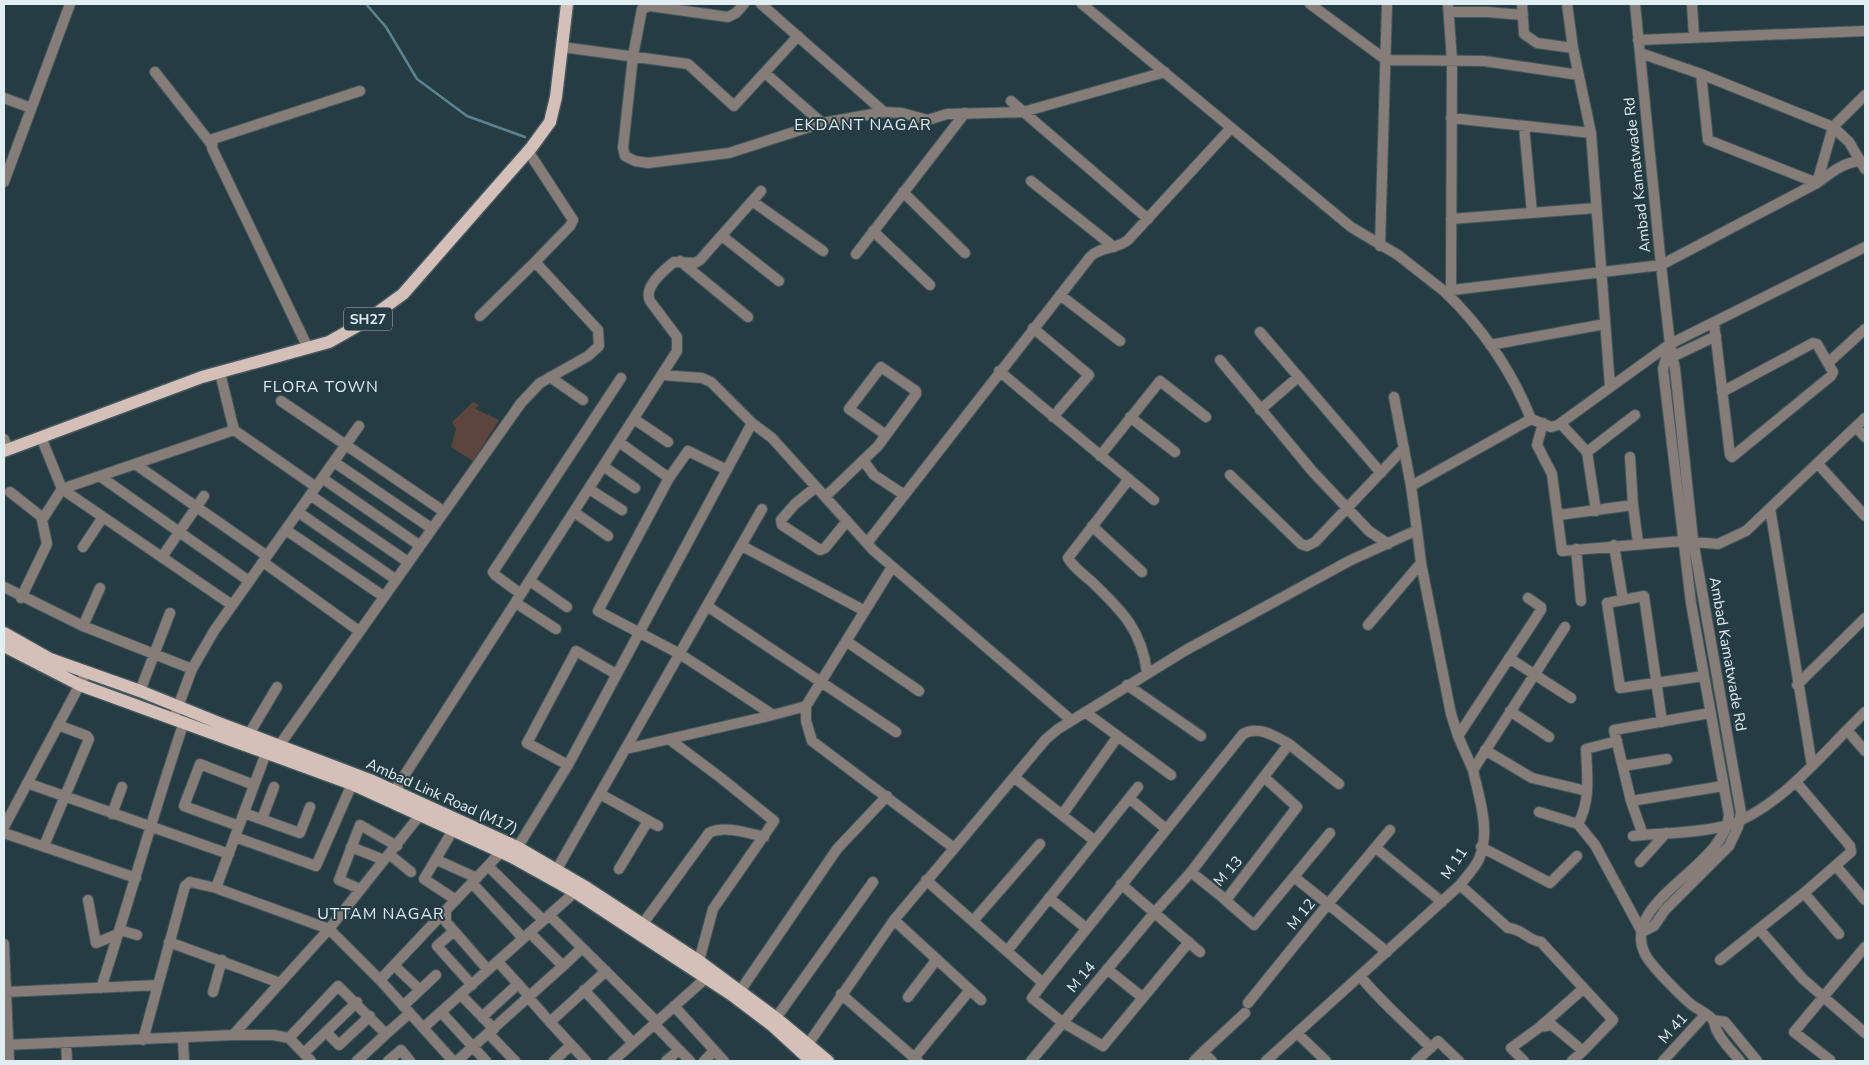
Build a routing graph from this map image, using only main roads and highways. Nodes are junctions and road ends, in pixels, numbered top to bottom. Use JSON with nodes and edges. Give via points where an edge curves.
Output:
{"nodes":[{"id":1,"x":567,"y":4,"type":"edge"},
{"id":2,"x":5,"y":446,"type":"edge"},
{"id":3,"x":4,"y":633,"type":"edge"},
{"id":4,"x":4,"y":646,"type":"edge"},
{"id":5,"x":179,"y":716,"type":"junction"},
{"id":6,"x":272,"y":751,"type":"junction"},
{"id":7,"x":398,"y":796,"type":"junction"},
{"id":8,"x":509,"y":850,"type":"junction"},
{"id":9,"x":640,"y":927,"type":"junction"},
{"id":10,"x":738,"y":994,"type":"junction"},
{"id":11,"x":807,"y":1052,"type":"edge"},
{"id":12,"x":828,"y":1061,"type":"edge"}],
"edges":[{"from":1,"to":2,"type":"main road","name":"SH27","number":"SH27","via":[[550,122],[403,294],[366,321],[329,342],[220,373],[41,437]]},
{"from":3,"to":5,"type":"main road","name":"Ambad Link Road (M17)","via":[[50,659],[140,691]]},
{"from":4,"to":5,"type":"main road","name":"Ambad Link Road (M17)","via":[[80,685]]},
{"from":5,"to":6,"type":"main road","name":"Ambad Link Road (M17)"},
{"from":5,"to":6,"type":"main road","name":"Ambad Link Road (M17)","via":[[249,734]]},
{"from":6,"to":7,"type":"main road","name":"Ambad Link Road (M17)"},
{"from":6,"to":7,"type":"main road","name":"Ambad Link Road (M17)","via":[[352,784]]},
{"from":7,"to":8,"type":"main road","name":"Ambad Link Road (M17)"},
{"from":7,"to":8,"type":"main road","name":"Ambad Link Road (M17)","via":[[420,815]]},
{"from":8,"to":9,"type":"main road","name":"Ambad Link Road (M17)","via":[[575,892]]},
{"from":8,"to":9,"type":"main road","name":"Ambad Link Road (M17)","via":[[557,869]]},
{"from":9,"to":10,"type":"main road","name":"Ambad Link Road (M17)","via":[[699,961]]},
{"from":9,"to":10,"type":"main road","name":"Ambad Link Road (M17)","via":[[706,978]]},
{"from":10,"to":11,"type":"main road","name":"Ambad Link Road (M17)"},
{"from":10,"to":11,"type":"main road","name":"Ambad Link Road (M17)","via":[[776,1018]]},
{"from":11,"to":12,"type":"main road","name":"Ambad Link Road (M17)"}]}
